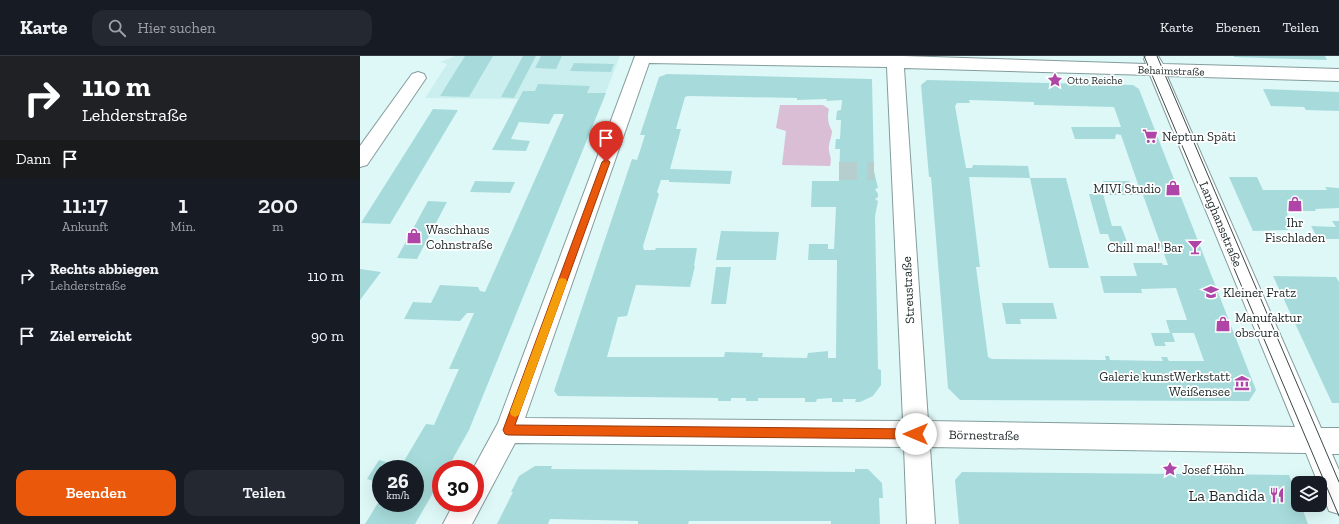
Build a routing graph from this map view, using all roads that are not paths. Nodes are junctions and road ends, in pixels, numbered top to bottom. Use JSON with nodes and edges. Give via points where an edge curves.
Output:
{"nodes":[{"id":1,"x":643,"y":57,"type":"edge"},
{"id":2,"x":895,"y":59,"type":"edge"},
{"id":3,"x":1154,"y":63,"type":"edge"},
{"id":4,"x":1339,"y":75,"type":"edge"},
{"id":5,"x":418,"y":78,"type":"dead end"},
{"id":6,"x":360,"y":160,"type":"edge"},
{"id":7,"x":508,"y":430,"type":"junction"},
{"id":8,"x":916,"y":434,"type":"junction"},
{"id":9,"x":1313,"y":441,"type":"junction"},
{"id":10,"x":1339,"y":441,"type":"edge"},
{"id":11,"x":484,"y":475,"type":"edge"},
{"id":12,"x":1339,"y":501,"type":"edge"},
{"id":13,"x":464,"y":512,"type":"edge"},
{"id":14,"x":457,"y":524,"type":"edge"},
{"id":15,"x":921,"y":524,"type":"edge"}],
"edges":[{"from":1,"to":2,"type":"street","name":"Behaimstraße"},
{"from":1,"to":7,"type":"street"},
{"from":2,"to":3,"type":"street","name":"Behaimstraße"},
{"from":2,"to":8,"type":"street","name":"Streustraße"},
{"from":3,"to":4,"type":"street","name":"Behaimstraße"},
{"from":3,"to":9,"type":"street","name":"Langhansstraße"},
{"from":5,"to":6,"type":"street"},
{"from":7,"to":8,"type":"street","name":"Börnestraße"},
{"from":7,"to":11,"type":"street"},
{"from":8,"to":9,"type":"street","name":"Börnestraße"},
{"from":8,"to":15,"type":"street","name":"Streustraße"},
{"from":9,"to":10,"type":"street","name":"Börnestraße"},
{"from":9,"to":12,"type":"street","name":"Langhansstraße"},
{"from":13,"to":14,"type":"street"}]}
